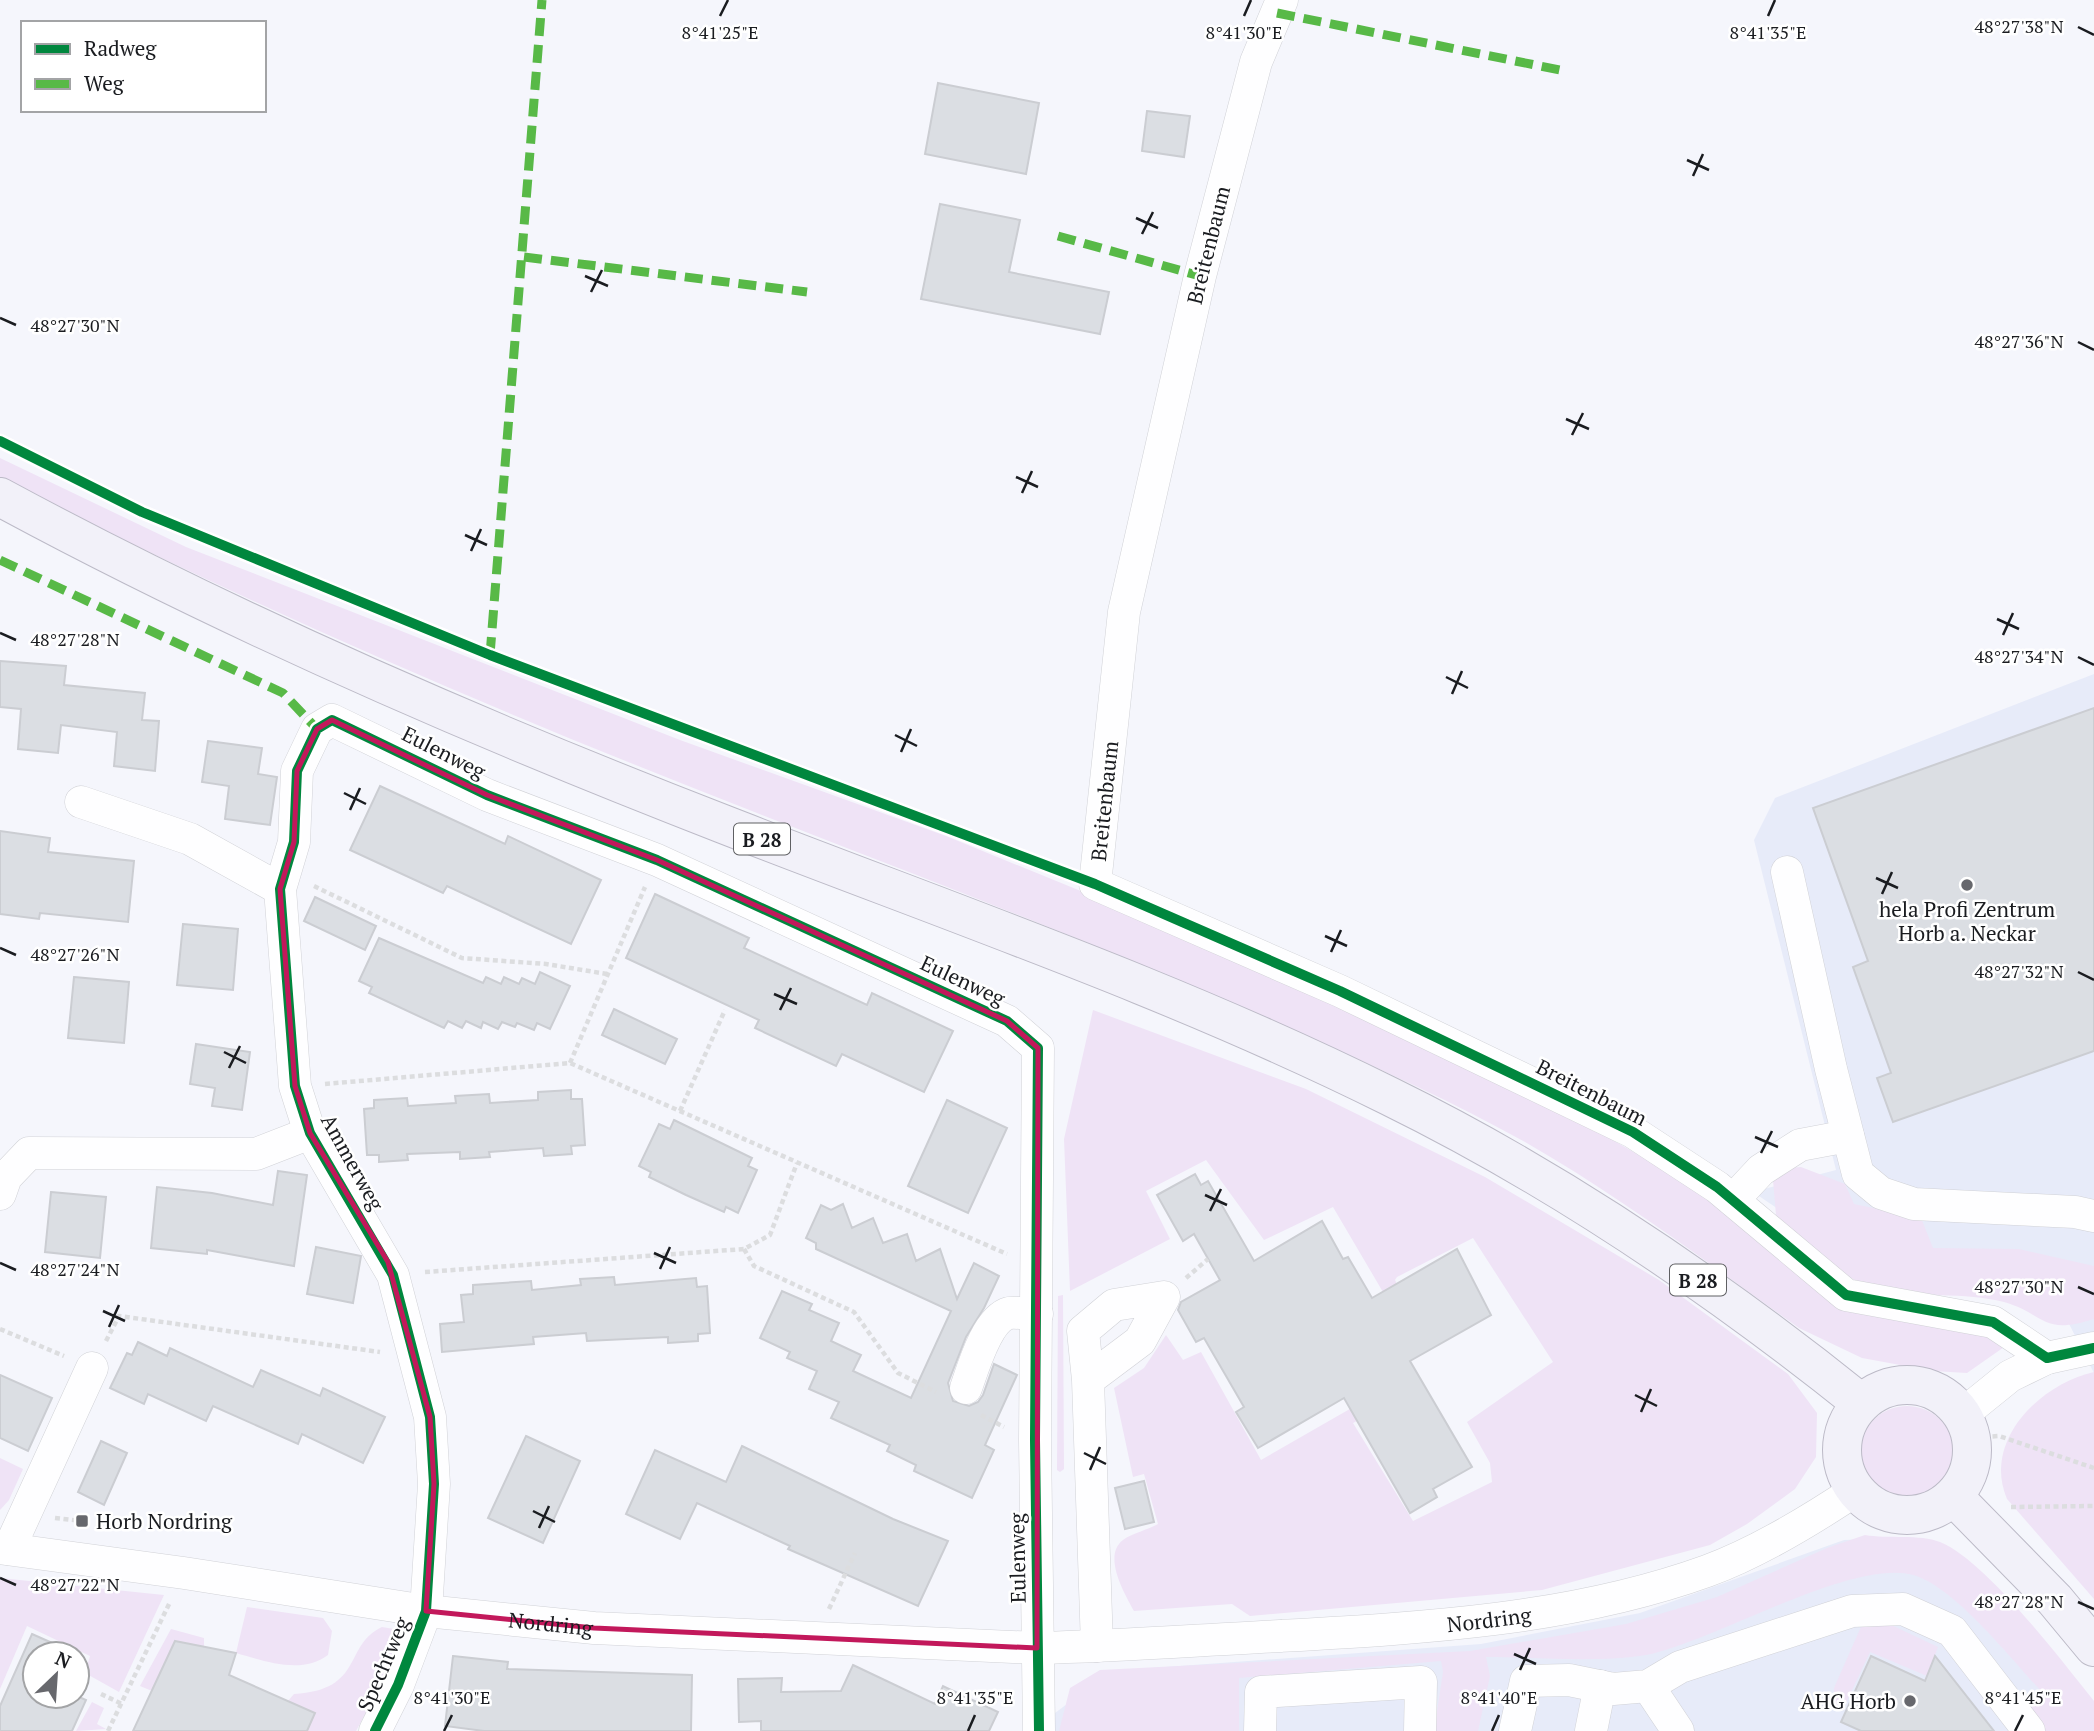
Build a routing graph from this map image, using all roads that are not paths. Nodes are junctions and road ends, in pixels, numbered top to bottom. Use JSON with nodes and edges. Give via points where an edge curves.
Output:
{"nodes":[{"id":1,"x":1282,"y":0,"type":"edge"},
{"id":2,"x":0,"y":497,"type":"edge"},
{"id":3,"x":317,"y":729,"type":"joint"},
{"id":4,"x":81,"y":802,"type":"dead end"},
{"id":5,"x":1787,"y":872,"type":"dead end"},
{"id":6,"x":280,"y":889,"type":"junction"},
{"id":7,"x":310,"y":1133,"type":"junction"},
{"id":8,"x":1848,"y":1136,"type":"junction"},
{"id":9,"x":0,"y":1194,"type":"edge"},
{"id":10,"x":1733,"y":1200,"type":"junction"},
{"id":11,"x":2094,"y":1216,"type":"edge"},
{"id":12,"x":1037,"y":1314,"type":"junction"},
{"id":13,"x":2094,"y":1348,"type":"edge"},
{"id":14,"x":2047,"y":1358,"type":"junction"},
{"id":15,"x":92,"y":1368,"type":"road end"},
{"id":16,"x":1088,"y":1380,"type":"dead end"},
{"id":17,"x":966,"y":1388,"type":"dead end"},
{"id":18,"x":1861,"y":1403,"type":"junction"},
{"id":19,"x":1967,"y":1426,"type":"junction"},
{"id":20,"x":1856,"y":1490,"type":"junction"},
{"id":21,"x":1954,"y":1497,"type":"junction"},
{"id":22,"x":5,"y":1548,"type":"edge"},
{"id":23,"x":426,"y":1611,"type":"junction"},
{"id":24,"x":1097,"y":1646,"type":"junction"},
{"id":25,"x":2094,"y":1647,"type":"edge"},
{"id":26,"x":1037,"y":1648,"type":"junction"},
{"id":27,"x":1600,"y":1686,"type":"junction"},
{"id":28,"x":1648,"y":1686,"type":"junction"},
{"id":29,"x":376,"y":1731,"type":"edge"},
{"id":30,"x":1039,"y":1731,"type":"edge"},
{"id":31,"x":1260,"y":1731,"type":"edge"},
{"id":32,"x":1420,"y":1731,"type":"edge"},
{"id":33,"x":1515,"y":1731,"type":"edge"},
{"id":34,"x":1591,"y":1731,"type":"edge"},
{"id":35,"x":1678,"y":1731,"type":"edge"},
{"id":36,"x":2029,"y":1731,"type":"edge"}],
"edges":[{"from":1,"to":10,"type":"street","name":"Breitenbaum","via":[[1256,62],[1200,275],[1124,612],[1095,884],[1340,991],[1633,1132]]},
{"from":2,"to":18,"type":"main road","number":"B 28","via":[[255,624],[470,719],[717,822],[1217,1015],[1393,1098],[1599,1214],[1726,1300]]},
{"from":3,"to":6,"type":"street","name":"Ammerweg","via":[[297,771],[294,842]]},
{"from":3,"to":12,"type":"street","name":"Eulenweg","via":[[332,720],[347,725],[487,795],[657,860],[1007,1021],[1038,1048]]},
{"from":4,"to":6,"type":"street","via":[[190,839]]},
{"from":5,"to":8,"type":"street"},
{"from":6,"to":7,"type":"street","name":"Ammerweg","via":[[295,1086]]},
{"from":7,"to":9,"type":"street","name":"Ammerweg","via":[[257,1154],[29,1153],[6,1177]]},
{"from":7,"to":23,"type":"street","name":"Ammerweg","via":[[393,1275],[430,1418],[434,1484]]},
{"from":8,"to":10,"type":"street","via":[[1800,1145],[1761,1170]]},
{"from":8,"to":11,"type":"street","via":[[1858,1174],[1881,1194],[1914,1204]]},
{"from":10,"to":14,"type":"street","name":"Breitenbaum","via":[[1846,1295],[1993,1322]]},
{"from":12,"to":17,"type":"street","via":[[1009,1314],[998,1320],[979,1350]]},
{"from":12,"to":26,"type":"street","name":"Eulenweg"},
{"from":13,"to":14,"type":"street"},
{"from":14,"to":19,"type":"street","via":[[2010,1376]]},
{"from":15,"to":22,"type":"street","name":"Nordring"},
{"from":16,"to":24,"type":"street"},
{"from":18,"to":19,"type":"main road","via":[[1895,1385],[1921,1385],[1944,1395]]},
{"from":18,"to":20,"type":"main road","via":[[1846,1424],[1841,1450],[1846,1475]]},
{"from":19,"to":21,"type":"main road","via":[[1972,1463]]},
{"from":20,"to":21,"type":"main road","via":[[1882,1510],[1907,1516],[1932,1511]]},
{"from":20,"to":24,"type":"street","name":"Nordring","via":[[1709,1570],[1655,1587],[1527,1615],[1401,1629]]},
{"from":21,"to":25,"type":"main road"},
{"from":22,"to":23,"type":"street","name":"Nordring"},
{"from":23,"to":26,"type":"street","name":"Nordring","via":[[594,1628]]},
{"from":23,"to":29,"type":"street","name":"Spechtweg"},
{"from":24,"to":26,"type":"street","name":"Nordring"},
{"from":26,"to":30,"type":"street","name":"Eulenweg"},
{"from":27,"to":28,"type":"street"},
{"from":27,"to":33,"type":"street","via":[[1569,1680],[1526,1681]]},
{"from":27,"to":34,"type":"street"},
{"from":28,"to":35,"type":"street"},
{"from":28,"to":36,"type":"street","via":[[1680,1667],[1852,1611],[1903,1609],[1952,1631]]},
{"from":31,"to":32,"type":"street","via":[[1261,1692],[1421,1682]]}]}
